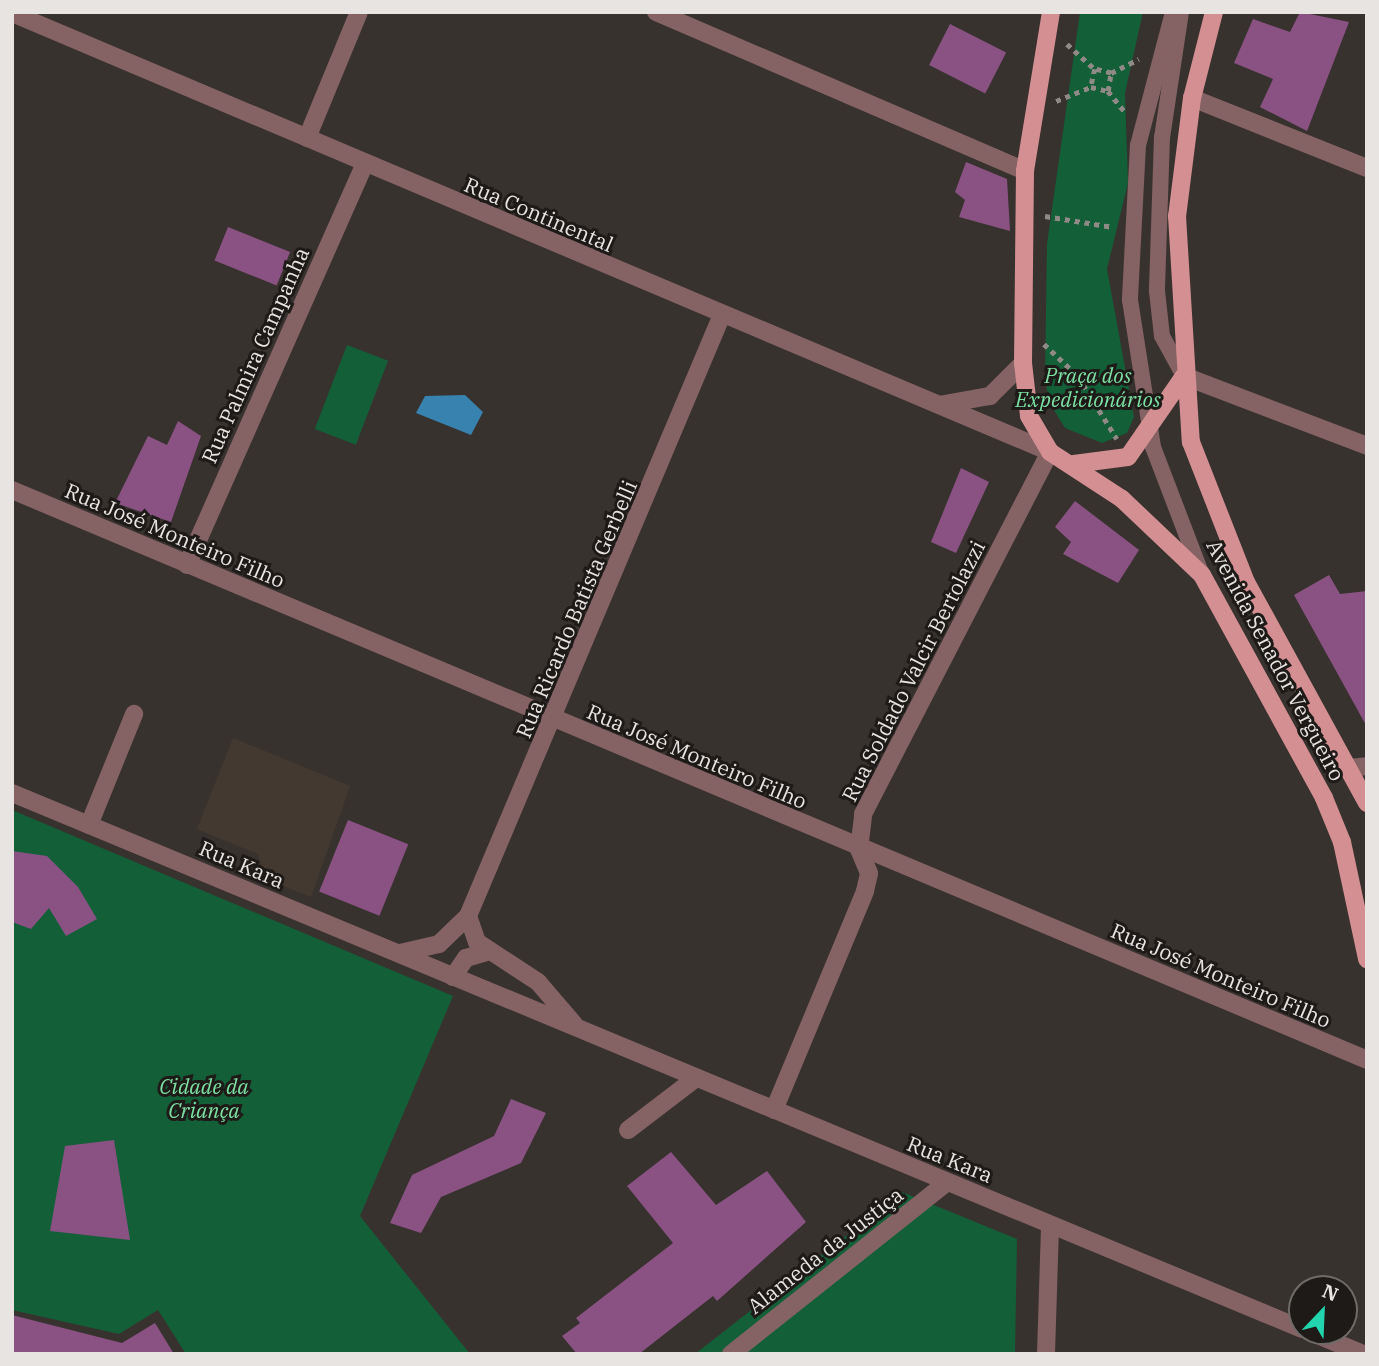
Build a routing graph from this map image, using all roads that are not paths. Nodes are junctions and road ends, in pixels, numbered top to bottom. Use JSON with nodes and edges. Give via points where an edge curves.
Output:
{"nodes":[{"id":1,"x":359,"y":12,"type":"edge"},
{"id":2,"x":656,"y":12,"type":"edge"},
{"id":3,"x":1173,"y":12,"type":"edge"},
{"id":4,"x":1181,"y":12,"type":"edge"},
{"id":5,"x":1214,"y":12,"type":"edge"},
{"id":6,"x":12,"y":13,"type":"edge"},
{"id":7,"x":1050,"y":20,"type":"edge"},
{"id":8,"x":1192,"y":98,"type":"junction"},
{"id":9,"x":307,"y":138,"type":"junction"},
{"id":10,"x":365,"y":163,"type":"junction"},
{"id":11,"x":1367,"y":168,"type":"edge"},
{"id":12,"x":1025,"y":171,"type":"junction"},
{"id":13,"x":721,"y":317,"type":"junction"},
{"id":14,"x":1023,"y":363,"type":"junction"},
{"id":15,"x":1184,"y":376,"type":"junction"},
{"id":16,"x":929,"y":404,"type":"junction"},
{"id":17,"x":1150,"y":431,"type":"junction"},
{"id":18,"x":1367,"y":446,"type":"edge"},
{"id":19,"x":1050,"y":452,"type":"junction"},
{"id":20,"x":1072,"y":464,"type":"junction"},
{"id":21,"x":12,"y":490,"type":"edge"},
{"id":22,"x":187,"y":565,"type":"junction"},
{"id":23,"x":1202,"y":575,"type":"junction"},
{"id":24,"x":134,"y":714,"type":"dead end"},
{"id":25,"x":554,"y":721,"type":"junction"},
{"id":26,"x":1358,"y":767,"type":"edge"},
{"id":27,"x":12,"y":793,"type":"edge"},
{"id":28,"x":1367,"y":803,"type":"edge"},
{"id":29,"x":89,"y":825,"type":"junction"},
{"id":30,"x":859,"y":849,"type":"junction"},
{"id":31,"x":468,"y":916,"type":"junction"},
{"id":32,"x":487,"y":952,"type":"junction"},
{"id":33,"x":396,"y":953,"type":"junction"},
{"id":34,"x":1367,"y":959,"type":"edge"},
{"id":35,"x":453,"y":977,"type":"junction"},
{"id":36,"x":580,"y":1030,"type":"junction"},
{"id":37,"x":1367,"y":1060,"type":"edge"},
{"id":38,"x":696,"y":1078,"type":"junction"},
{"id":39,"x":774,"y":1110,"type":"junction"},
{"id":40,"x":628,"y":1130,"type":"dead end"},
{"id":41,"x":947,"y":1182,"type":"junction"},
{"id":42,"x":1050,"y":1225,"type":"junction"},
{"id":43,"x":1288,"y":1323,"type":"edge"},
{"id":44,"x":1341,"y":1345,"type":"edge"},
{"id":45,"x":731,"y":1354,"type":"edge"},
{"id":46,"x":1046,"y":1354,"type":"edge"},
{"id":47,"x":1363,"y":1354,"type":"edge"}],
"edges":[{"from":1,"to":9,"type":"street"},
{"from":2,"to":12,"type":"street"},
{"from":3,"to":17,"type":"lane","name":"Avenida Senador Vergueiro","via":[[1159,48],[1138,145],[1130,229],[1130,300]]},
{"from":4,"to":15,"type":"lane","name":"Avenida Senador Vergueiro","via":[[1162,137],[1157,291],[1163,336]]},
{"from":5,"to":8,"type":"main road","name":"Avenida Senador Vergueiro"},
{"from":6,"to":9,"type":"street","name":"Rua Continental"},
{"from":7,"to":12,"type":"main road"},
{"from":8,"to":11,"type":"street"},
{"from":8,"to":15,"type":"main road","name":"Avenida Senador Vergueiro","via":[[1177,216]]},
{"from":9,"to":10,"type":"street","name":"Rua Continental"},
{"from":10,"to":13,"type":"street","name":"Rua Continental"},
{"from":10,"to":22,"type":"street","name":"Rua Palmira Campanha"},
{"from":12,"to":14,"type":"main road"},
{"from":13,"to":16,"type":"street","name":"Rua Continental"},
{"from":13,"to":25,"type":"street","name":"Rua Ricardo Batista Gerbelli"},
{"from":14,"to":16,"type":"street","via":[[983,399]]},
{"from":14,"to":19,"type":"main road","via":[[1029,416]]},
{"from":15,"to":17,"type":"main road"},
{"from":15,"to":18,"type":"street"},
{"from":15,"to":26,"type":"main road","name":"Avenida Senador Vergueiro","via":[[1191,442],[1208,496],[1246,582]]},
{"from":16,"to":19,"type":"street","name":"Rua Continental"},
{"from":17,"to":20,"type":"main road","via":[[1128,457]]},
{"from":17,"to":23,"type":"lane","name":"Avenida Senador Vergueiro"},
{"from":19,"to":20,"type":"main road"},
{"from":19,"to":30,"type":"street","name":"Rua Soldado Valcir Bertolazzi","via":[[863,814]]},
{"from":20,"to":23,"type":"main road","via":[[1122,499]]},
{"from":21,"to":22,"type":"street","name":"Rua José Monteiro Filho"},
{"from":22,"to":25,"type":"street","name":"Rua José Monteiro Filho"},
{"from":23,"to":34,"type":"main road","name":"Avenida Senador Vergueiro","via":[[1324,798],[1342,842]]},
{"from":24,"to":29,"type":"street"},
{"from":25,"to":30,"type":"street","name":"Rua José Monteiro Filho"},
{"from":25,"to":31,"type":"street","name":"Rua Ricardo Batista Gerbelli"},
{"from":26,"to":28,"type":"main road","name":"Avenida Senador Vergueiro"},
{"from":27,"to":29,"type":"street","name":"Rua Kara"},
{"from":29,"to":33,"type":"street","name":"Rua Kara"},
{"from":30,"to":37,"type":"street","name":"Rua José Monteiro Filho"},
{"from":30,"to":39,"type":"street","name":"Rua Soldado Valcir Bertolazzi","via":[[869,873],[865,891]]},
{"from":31,"to":32,"type":"street","via":[[471,933]]},
{"from":31,"to":33,"type":"street","name":"Rua Ricardo Batista Gerbelli","via":[[432,948]]},
{"from":32,"to":35,"type":"street","via":[[466,958]]},
{"from":32,"to":36,"type":"street","name":"Rua Kara","via":[[538,982]]},
{"from":33,"to":35,"type":"street","name":"Rua Kara"},
{"from":35,"to":36,"type":"street","name":"Rua Kara"},
{"from":36,"to":38,"type":"street","name":"Rua Kara"},
{"from":38,"to":39,"type":"street","name":"Rua Kara"},
{"from":38,"to":40,"type":"street"},
{"from":39,"to":41,"type":"street","name":"Rua Kara"},
{"from":41,"to":42,"type":"street","name":"Rua Kara"},
{"from":41,"to":45,"type":"street","name":"Alameda da Justiça"},
{"from":42,"to":43,"type":"street","name":"Rua Kara"},
{"from":42,"to":46,"type":"street"},
{"from":44,"to":47,"type":"street"}]}
